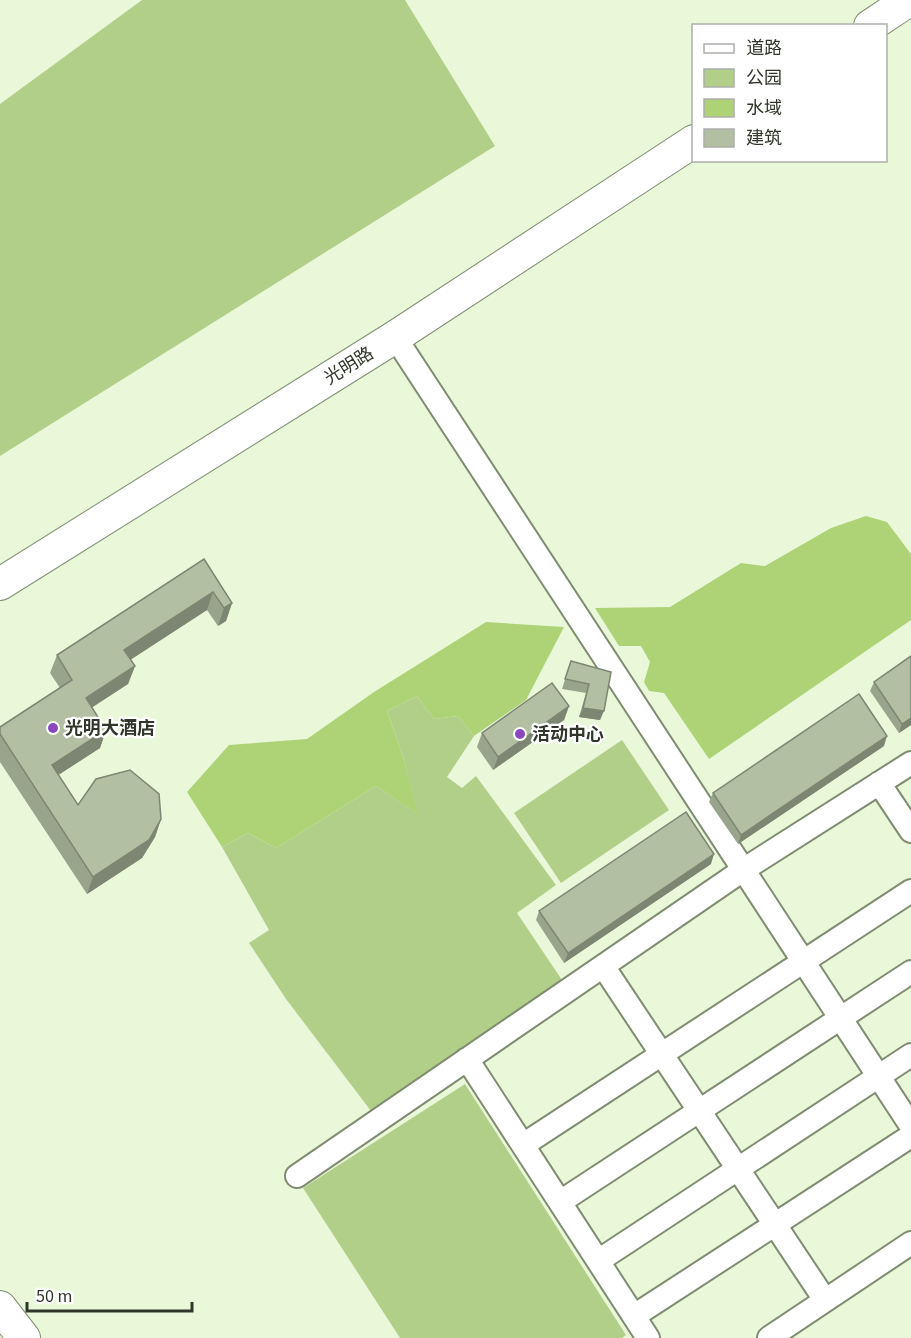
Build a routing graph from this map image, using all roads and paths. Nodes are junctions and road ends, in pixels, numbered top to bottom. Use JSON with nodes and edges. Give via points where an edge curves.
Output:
{"nodes":[{"id":1,"x":909,"y":0,"type":"edge"},
{"id":2,"x":873,"y":24,"type":"edge"},
{"id":3,"x":692,"y":142,"type":"edge"},
{"id":4,"x":395,"y":337,"type":"junction"},
{"id":5,"x":0,"y":584,"type":"edge"},
{"id":6,"x":911,"y":763,"type":"edge"},
{"id":7,"x":879,"y":783,"type":"junction"},
{"id":8,"x":911,"y":831,"type":"edge"},
{"id":9,"x":743,"y":870,"type":"junction"},
{"id":10,"x":911,"y":891,"type":"edge"},
{"id":11,"x":803,"y":962,"type":"junction"},
{"id":12,"x":603,"y":966,"type":"junction"},
{"id":13,"x":911,"y":972,"type":"edge"},
{"id":14,"x":840,"y":1019,"type":"junction"},
{"id":15,"x":662,"y":1054,"type":"junction"},
{"id":16,"x":911,"y":1055,"type":"edge"},
{"id":17,"x":467,"y":1059,"type":"junction"},
{"id":18,"x":878,"y":1076,"type":"junction"},
{"id":19,"x":699,"y":1111,"type":"junction"},
{"id":20,"x":911,"y":1126,"type":"edge"},
{"id":21,"x":911,"y":1136,"type":"edge"},
{"id":22,"x":523,"y":1145,"type":"junction"},
{"id":23,"x":738,"y":1169,"type":"junction"},
{"id":24,"x":297,"y":1176,"type":"dead end"},
{"id":25,"x":560,"y":1202,"type":"junction"},
{"id":26,"x":775,"y":1224,"type":"junction"},
{"id":27,"x":911,"y":1243,"type":"edge"},
{"id":28,"x":598,"y":1260,"type":"junction"},
{"id":29,"x":825,"y":1300,"type":"junction"},
{"id":30,"x":0,"y":1307,"type":"edge"},
{"id":31,"x":634,"y":1316,"type":"junction"},
{"id":32,"x":24,"y":1338,"type":"edge"},
{"id":33,"x":648,"y":1338,"type":"edge"},
{"id":34,"x":769,"y":1338,"type":"edge"}],
"edges":[{"from":1,"to":2,"type":"main road"},
{"from":3,"to":4,"type":"main road","name":"光明路"},
{"from":4,"to":5,"type":"main road","name":"光明路"},
{"from":4,"to":9,"type":"street"},
{"from":6,"to":7,"type":"street"},
{"from":7,"to":8,"type":"street"},
{"from":7,"to":9,"type":"street"},
{"from":9,"to":11,"type":"street"},
{"from":9,"to":12,"type":"street"},
{"from":10,"to":11,"type":"street"},
{"from":11,"to":14,"type":"street"},
{"from":11,"to":15,"type":"street"},
{"from":12,"to":15,"type":"street"},
{"from":12,"to":17,"type":"street"},
{"from":13,"to":14,"type":"street"},
{"from":14,"to":18,"type":"street"},
{"from":14,"to":19,"type":"street"},
{"from":15,"to":19,"type":"street"},
{"from":15,"to":22,"type":"street"},
{"from":16,"to":18,"type":"street"},
{"from":17,"to":22,"type":"street"},
{"from":17,"to":24,"type":"street"},
{"from":18,"to":20,"type":"street"},
{"from":18,"to":23,"type":"street"},
{"from":19,"to":23,"type":"street"},
{"from":19,"to":25,"type":"street"},
{"from":21,"to":26,"type":"street"},
{"from":22,"to":25,"type":"street"},
{"from":23,"to":26,"type":"street"},
{"from":23,"to":28,"type":"street"},
{"from":25,"to":28,"type":"street"},
{"from":26,"to":29,"type":"street"},
{"from":26,"to":31,"type":"street"},
{"from":27,"to":29,"type":"street"},
{"from":28,"to":31,"type":"street"},
{"from":29,"to":34,"type":"street"},
{"from":30,"to":32,"type":"main road"},
{"from":31,"to":33,"type":"street"}]}
